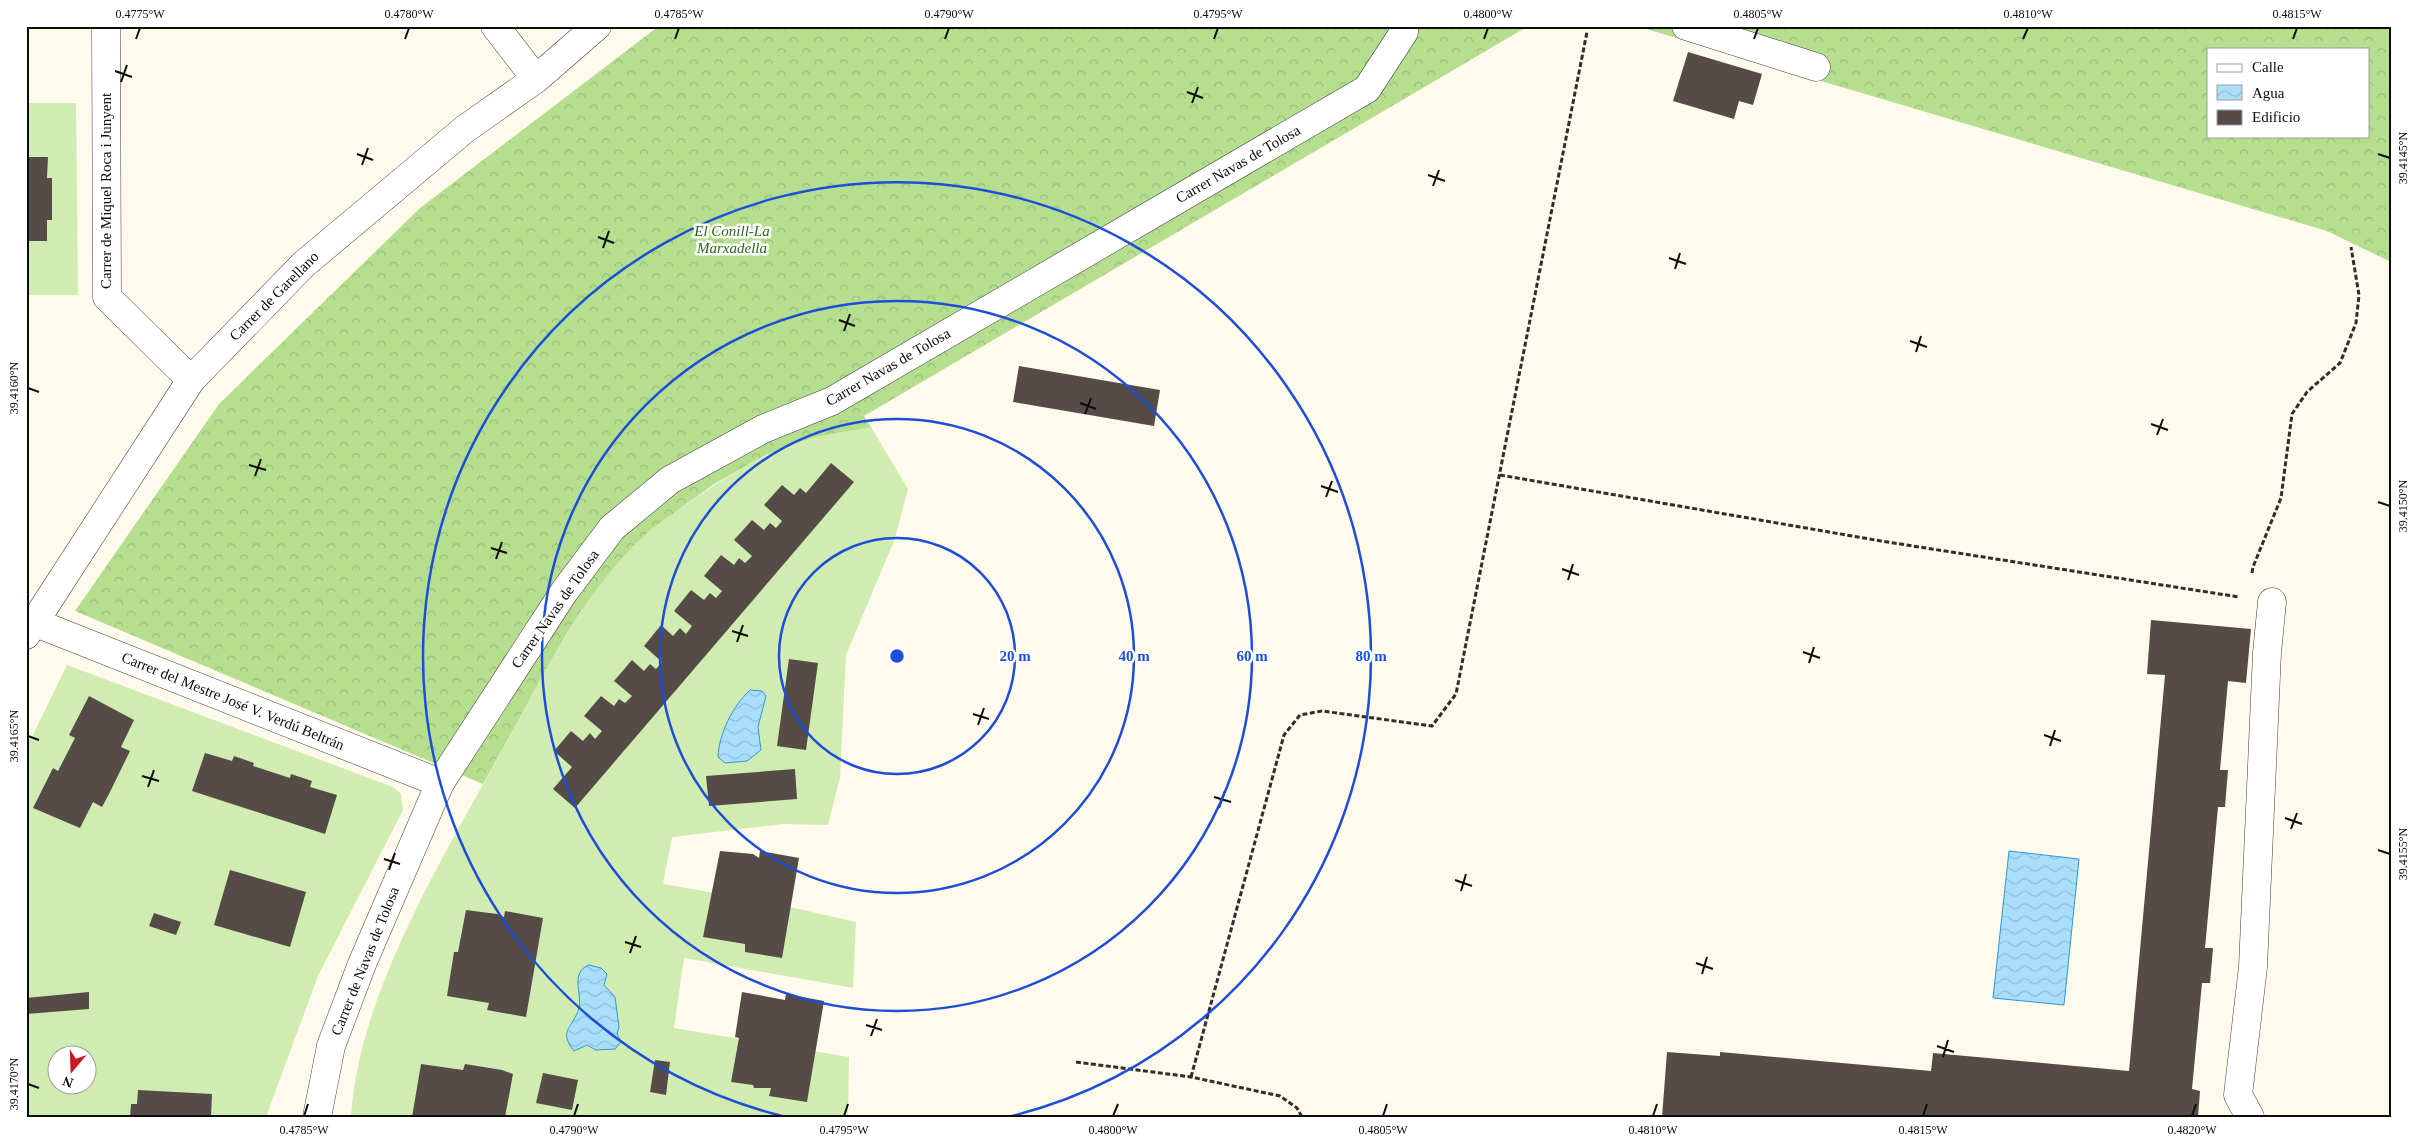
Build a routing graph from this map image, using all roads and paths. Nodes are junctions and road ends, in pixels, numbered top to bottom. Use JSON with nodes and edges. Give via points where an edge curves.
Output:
{"nodes":[{"id":1,"x":106,"y":26,"type":"edge"},
{"id":2,"x":495,"y":26,"type":"edge"},
{"id":3,"x":597,"y":26,"type":"edge"},
{"id":4,"x":1404,"y":26,"type":"edge"},
{"id":5,"x":1686,"y":26,"type":"edge"},
{"id":6,"x":1587,"y":32,"type":"dead end"},
{"id":7,"x":1816,"y":66,"type":"dead end"},
{"id":8,"x":536,"y":79,"type":"junction"},
{"id":9,"x":2351,"y":247,"type":"dead end"},
{"id":10,"x":191,"y":380,"type":"junction"},
{"id":11,"x":1500,"y":475,"type":"junction"},
{"id":12,"x":2261,"y":600,"type":"junction"},
{"id":13,"x":29,"y":625,"type":"edge"},
{"id":14,"x":440,"y":783,"type":"junction"},
{"id":15,"x":1076,"y":1062,"type":"dead end"},
{"id":16,"x":1191,"y":1077,"type":"junction"},
{"id":17,"x":317,"y":1117,"type":"edge"},
{"id":18,"x":1302,"y":1117,"type":"edge"},
{"id":19,"x":2250,"y":1117,"type":"edge"}],
"edges":[{"from":1,"to":10,"type":"street","name":"Carrer de Miquel Roca i Junyent","via":[[107,297]]},
{"from":2,"to":8,"type":"street"},
{"from":3,"to":8,"type":"street","name":"Carrer de Garellano"},
{"from":4,"to":14,"type":"street","name":"Carrer Navas de Tolosa","via":[[1404,32],[1367,89],[832,401],[763,429],[670,480],[612,528],[564,592]]},
{"from":5,"to":7,"type":"street"},
{"from":6,"to":11,"type":"path"},
{"from":8,"to":10,"type":"street","name":"Carrer de Garellano","via":[[465,129],[304,264]]},
{"from":9,"to":12,"type":"path","via":[[2359,296],[2356,323],[2340,363],[2306,392],[2292,414],[2281,498],[2253,567]]},
{"from":10,"to":13,"type":"street","name":"Carrer de Garellano"},
{"from":11,"to":12,"type":"path","via":[[1891,543]]},
{"from":11,"to":16,"type":"path","via":[[1456,694],[1432,726],[1322,712],[1300,715],[1284,735]]},
{"from":12,"to":19,"type":"street","via":[[2267,653],[2253,968],[2238,1095]]},
{"from":13,"to":14,"type":"street","name":"Carrer del Mestre José V. Verdú Beltrán"},
{"from":14,"to":17,"type":"street","name":"Carrer de Navas de Tolosa","via":[[362,964],[331,1046]]},
{"from":15,"to":16,"type":"path"},
{"from":16,"to":18,"type":"path","via":[[1280,1096],[1297,1108]]}]}
